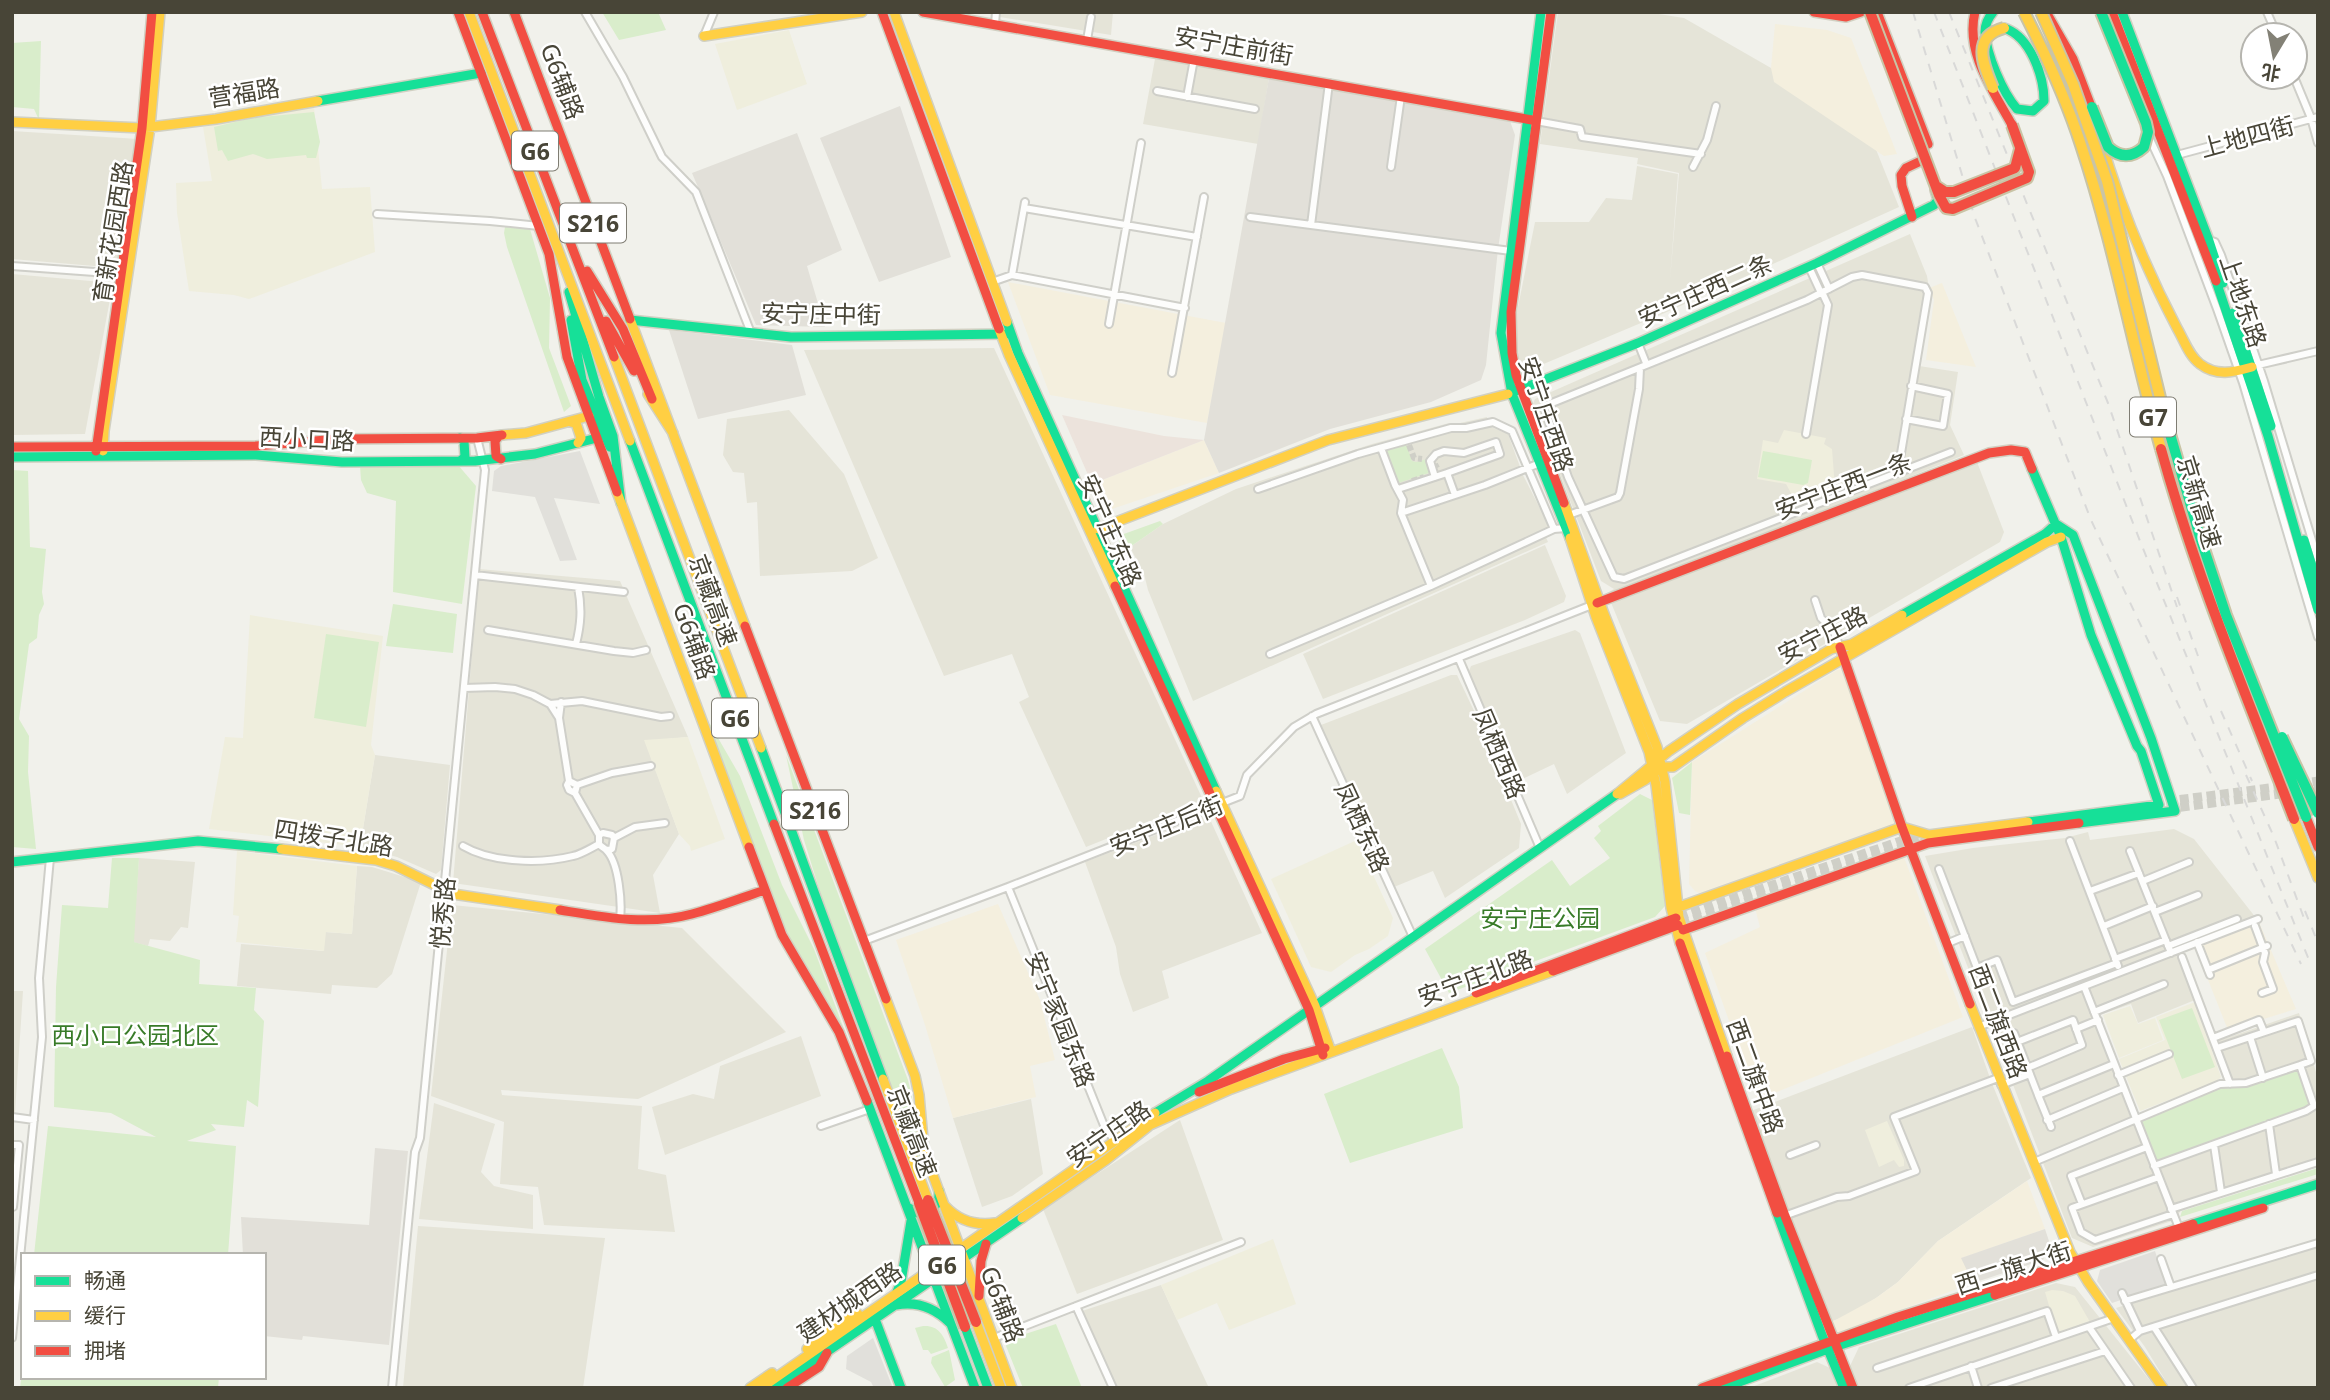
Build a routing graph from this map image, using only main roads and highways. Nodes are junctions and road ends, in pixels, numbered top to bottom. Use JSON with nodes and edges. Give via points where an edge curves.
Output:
{"nodes":[{"id":1,"x":152,"y":12,"type":"edge"},
{"id":2,"x":160,"y":12,"type":"edge"},
{"id":3,"x":458,"y":12,"type":"edge"},
{"id":4,"x":469,"y":12,"type":"edge"},
{"id":5,"x":482,"y":12,"type":"edge"},
{"id":6,"x":514,"y":12,"type":"edge"},
{"id":7,"x":862,"y":12,"type":"edge"},
{"id":8,"x":882,"y":12,"type":"edge"},
{"id":9,"x":894,"y":12,"type":"edge"},
{"id":10,"x":923,"y":12,"type":"edge"},
{"id":11,"x":1541,"y":12,"type":"edge"},
{"id":12,"x":1551,"y":12,"type":"edge"},
{"id":13,"x":1814,"y":12,"type":"edge"},
{"id":14,"x":1861,"y":12,"type":"edge"},
{"id":15,"x":1870,"y":12,"type":"edge"},
{"id":16,"x":1877,"y":12,"type":"edge"},
{"id":17,"x":1975,"y":12,"type":"edge"},
{"id":18,"x":1993,"y":12,"type":"edge"},
{"id":19,"x":2024,"y":12,"type":"edge"},
{"id":20,"x":2043,"y":12,"type":"edge"},
{"id":21,"x":2101,"y":12,"type":"edge"},
{"id":22,"x":2112,"y":12,"type":"edge"},
{"id":23,"x":2123,"y":12,"type":"edge"},
{"id":24,"x":995,"y":18,"type":"edge"},
{"id":25,"x":704,"y":37,"type":"road end"},
{"id":26,"x":481,"y":73,"type":"junction"},
{"id":27,"x":1993,"y":88,"type":"junction"},
{"id":28,"x":2092,"y":107,"type":"junction"},
{"id":29,"x":1532,"y":120,"type":"junction"},
{"id":30,"x":12,"y":121,"type":"edge"},
{"id":31,"x":146,"y":127,"type":"junction"},
{"id":32,"x":2020,"y":149,"type":"junction"},
{"id":33,"x":1923,"y":160,"type":"junction"},
{"id":34,"x":1938,"y":190,"type":"junction"},
{"id":35,"x":1912,"y":217,"type":"junction"},
{"id":36,"x":553,"y":233,"type":"junction"},
{"id":37,"x":573,"y":249,"type":"junction"},
{"id":38,"x":2218,"y":286,"type":"junction"},
{"id":39,"x":589,"y":289,"type":"junction"},
{"id":40,"x":2217,"y":309,"type":"road end"},
{"id":41,"x":630,"y":320,"type":"junction"},
{"id":42,"x":1007,"y":334,"type":"junction"},
{"id":43,"x":2249,"y":368,"type":"junction"},
{"id":44,"x":1516,"y":393,"type":"junction"},
{"id":45,"x":652,"y":400,"type":"junction"},
{"id":46,"x":589,"y":416,"type":"junction"},
{"id":47,"x":571,"y":422,"type":"junction"},
{"id":48,"x":673,"y":433,"type":"junction"},
{"id":49,"x":499,"y":436,"type":"junction"},
{"id":50,"x":597,"y":438,"type":"junction"},
{"id":51,"x":460,"y":439,"type":"junction"},
{"id":52,"x":578,"y":443,"type":"junction"},
{"id":53,"x":12,"y":447,"type":"edge"},
{"id":54,"x":100,"y":452,"type":"junction"},
{"id":55,"x":12,"y":457,"type":"edge"},
{"id":56,"x":501,"y":459,"type":"junction"},
{"id":57,"x":460,"y":461,"type":"junction"},
{"id":58,"x":2277,"y":468,"type":"junction"},
{"id":59,"x":2274,"y":487,"type":"road end"},
{"id":60,"x":621,"y":503,"type":"junction"},
{"id":61,"x":2282,"y":512,"type":"road end"},
{"id":62,"x":1563,"y":522,"type":"junction"},
{"id":63,"x":2292,"y":522,"type":"junction"},
{"id":64,"x":2056,"y":524,"type":"junction"},
{"id":65,"x":1098,"y":529,"type":"junction"},
{"id":66,"x":2061,"y":537,"type":"junction"},
{"id":67,"x":2213,"y":576,"type":"junction"},
{"id":68,"x":2316,"y":584,"type":"edge"},
{"id":69,"x":2313,"y":597,"type":"edge"},
{"id":70,"x":1596,"y":603,"type":"junction"},
{"id":71,"x":2318,"y":610,"type":"edge"},
{"id":72,"x":1840,"y":647,"type":"junction"},
{"id":73,"x":1845,"y":658,"type":"junction"},
{"id":74,"x":1657,"y":767,"type":"junction"},
{"id":75,"x":1217,"y":805,"type":"junction"},
{"id":76,"x":2134,"y":812,"type":"junction"},
{"id":77,"x":2318,"y":813,"type":"edge"},
{"id":78,"x":1902,"y":827,"type":"junction"},
{"id":79,"x":2318,"y":847,"type":"edge"},
{"id":80,"x":1911,"y":850,"type":"junction"},
{"id":81,"x":12,"y":862,"type":"edge"},
{"id":82,"x":2318,"y":878,"type":"edge"},
{"id":83,"x":765,"y":890,"type":"junction"},
{"id":84,"x":1678,"y":921,"type":"junction"},
{"id":85,"x":1312,"y":1008,"type":"junction"},
{"id":86,"x":1326,"y":1050,"type":"junction"},
{"id":87,"x":1178,"y":1100,"type":"junction"},
{"id":88,"x":1117,"y":1144,"type":"junction"},
{"id":89,"x":2318,"y":1184,"type":"edge"},
{"id":90,"x":2318,"y":1190,"type":"edge"},
{"id":91,"x":939,"y":1191,"type":"junction"},
{"id":92,"x":924,"y":1202,"type":"junction"},
{"id":93,"x":943,"y":1203,"type":"junction"},
{"id":94,"x":909,"y":1212,"type":"junction"},
{"id":95,"x":1000,"y":1221,"type":"junction"},
{"id":96,"x":993,"y":1238,"type":"junction"},
{"id":97,"x":962,"y":1253,"type":"junction"},
{"id":98,"x":2076,"y":1265,"type":"junction"},
{"id":99,"x":932,"y":1274,"type":"junction"},
{"id":100,"x":899,"y":1286,"type":"junction"},
{"id":101,"x":980,"y":1303,"type":"junction"},
{"id":102,"x":892,"y":1307,"type":"junction"},
{"id":103,"x":948,"y":1317,"type":"junction"},
{"id":104,"x":875,"y":1319,"type":"junction"},
{"id":105,"x":976,"y":1321,"type":"junction"},
{"id":106,"x":953,"y":1330,"type":"junction"},
{"id":107,"x":1830,"y":1344,"type":"junction"},
{"id":108,"x":831,"y":1349,"type":"junction"},
{"id":109,"x":750,"y":1388,"type":"edge"},
{"id":110,"x":761,"y":1388,"type":"edge"},
{"id":111,"x":774,"y":1388,"type":"edge"},
{"id":112,"x":787,"y":1388,"type":"edge"},
{"id":113,"x":901,"y":1388,"type":"edge"},
{"id":114,"x":975,"y":1388,"type":"edge"},
{"id":115,"x":988,"y":1388,"type":"edge"},
{"id":116,"x":1000,"y":1388,"type":"edge"},
{"id":117,"x":1012,"y":1388,"type":"edge"},
{"id":118,"x":1702,"y":1388,"type":"edge"},
{"id":119,"x":1723,"y":1388,"type":"edge"},
{"id":120,"x":1844,"y":1388,"type":"edge"},
{"id":121,"x":1853,"y":1388,"type":"edge"},
{"id":122,"x":2162,"y":1388,"type":"edge"}],
"edges":[{"from":1,"to":31,"type":"main road","name":"育新花园西路"},
{"from":2,"to":31,"type":"main road","name":"育新花园西路"},
{"from":3,"to":26,"type":"main road","name":"G6辅路","number":"S216"},
{"from":4,"to":36,"type":"main road","name":"京藏高速","number":"G6"},
{"from":5,"to":37,"type":"main road","name":"京藏高速","number":"G6"},
{"from":6,"to":41,"type":"main road","name":"G6辅路","number":"S216"},
{"from":7,"to":25,"type":"main road"},
{"from":8,"to":42,"type":"main road","name":"安宁庄东路"},
{"from":9,"to":42,"type":"main road","name":"安宁庄东路"},
{"from":10,"to":24,"type":"main road","name":"安宁庄前街"},
{"from":11,"to":29,"type":"main road","name":"安宁庄西路"},
{"from":12,"to":29,"type":"main road","name":"安宁庄西路"},
{"from":13,"to":14,"type":"main road","via":[[1846,17]]},
{"from":15,"to":34,"type":"main road","bridge":true},
{"from":16,"to":33,"type":"main road","via":[[1928,144]]},
{"from":17,"to":27,"type":"main road","bridge":true,"via":[[1971,23],[1974,49]]},
{"from":18,"to":27,"type":"main road","bridge":true,"via":[[1985,31],[1990,54],[2013,105],[2033,111],[2044,101],[2044,86],[2024,41],[2004,28],[1992,31],[1983,42]]},
{"from":19,"to":82,"type":"main road","name":"京新高速","number":"G7","bridge":true,"via":[[2083,152],[2189,541]]},
{"from":20,"to":28,"type":"main road","via":[[2073,59]]},
{"from":20,"to":67,"type":"main road","name":"京新高速","number":"G7","bridge":true,"via":[[2107,180],[2167,429]]},
{"from":21,"to":28,"type":"main road","bridge":true,"via":[[2146,123],[2144,147],[2124,157],[2113,152]]},
{"from":22,"to":38,"type":"main road","name":"上地东路"},
{"from":23,"to":43,"type":"main road","name":"上地东路","via":[[2209,240]]},
{"from":24,"to":29,"type":"main road","name":"安宁庄前街","via":[[1087,40]]},
{"from":26,"to":31,"type":"main road","name":"营福路"},
{"from":26,"to":46,"type":"main road","name":"G6辅路","number":"S216","via":[[552,266],[564,348]]},
{"from":27,"to":32,"type":"main road","bridge":true},
{"from":28,"to":43,"type":"main road","bridge":true,"via":[[2112,178],[2182,341],[2201,366],[2219,373]]},
{"from":29,"to":44,"type":"main road","name":"安宁庄西路","via":[[1511,312]]},
{"from":29,"to":44,"type":"main road","name":"安宁庄西路","via":[[1502,334]]},
{"from":30,"to":31,"type":"main road","name":"营福路"},
{"from":31,"to":54,"type":"main road","name":"育新花园西路"},
{"from":32,"to":34,"type":"main road","bridge":true,"via":[[2015,168],[1954,192]]},
{"from":32,"to":34,"type":"main road","bridge":true,"via":[[2029,175],[2023,181],[1953,209],[1947,208]]},
{"from":33,"to":35,"type":"main road","via":[[1900,173]]},
{"from":33,"to":35,"type":"main road","name":"安宁庄西二条","via":[[1938,200]]},
{"from":35,"to":44,"type":"main road","name":"安宁庄西二条","via":[[1638,343]]},
{"from":36,"to":60,"type":"main road","via":[[613,436]]},
{"from":36,"to":92,"type":"main road","name":"京藏高速","number":"G6","via":[[811,925]]},
{"from":37,"to":39,"type":"main road","name":"京藏高速","number":"G6"},
{"from":37,"to":45,"type":"main road","via":[[623,329]]},
{"from":38,"to":40,"type":"main road"},
{"from":38,"to":43,"type":"main road","name":"上地东路"},
{"from":39,"to":45,"type":"main road"},
{"from":39,"to":92,"type":"main road","name":"京藏高速","number":"G6","via":[[727,654]]},
{"from":41,"to":42,"type":"main road","name":"安宁庄中街","via":[[792,337]]},
{"from":41,"to":48,"type":"main road","name":"G6辅路","number":"S216"},
{"from":42,"to":65,"type":"main road","name":"安宁庄东路"},
{"from":42,"to":75,"type":"main road","name":"安宁庄东路","via":[[1009,355]]},
{"from":43,"to":58,"type":"main road","name":"上地东路"},
{"from":43,"to":68,"type":"main road","name":"上地东路"},
{"from":44,"to":62,"type":"main road"},
{"from":44,"to":62,"type":"main road","name":"安宁庄西路"},
{"from":44,"to":65,"type":"main road","name":"安宁庄西二条","via":[[1328,440]]},
{"from":45,"to":48,"type":"main road"},
{"from":46,"to":47,"type":"main road","name":"西小口路"},
{"from":46,"to":50,"type":"main road","name":"G6辅路","number":"S216"},
{"from":47,"to":49,"type":"main road","name":"西小口路"},
{"from":47,"to":52,"type":"main road","via":[[576,423],[581,438]]},
{"from":48,"to":91,"type":"main road","name":"G6辅路","number":"S216","via":[[915,1076],[922,1142]]},
{"from":49,"to":51,"type":"main road","name":"西小口路"},
{"from":49,"to":56,"type":"main road","via":[[496,456]]},
{"from":50,"to":52,"type":"main road","name":"西小口路"},
{"from":50,"to":60,"type":"main road","name":"G6辅路","number":"S216"},
{"from":51,"to":54,"type":"main road","name":"西小口路","via":[[338,439]]},
{"from":51,"to":57,"type":"main road","via":[[464,441],[464,458]]},
{"from":52,"to":56,"type":"main road","name":"西小口路"},
{"from":53,"to":54,"type":"main road","name":"西小口路"},
{"from":54,"to":55,"type":"main road","name":"西小口路"},
{"from":54,"to":57,"type":"main road","name":"西小口路","via":[[342,462]]},
{"from":56,"to":57,"type":"main road","name":"西小口路"},
{"from":58,"to":59,"type":"main road"},
{"from":58,"to":63,"type":"main road","name":"上地东路"},
{"from":60,"to":83,"type":"main road","name":"G6辅路","number":"S216"},
{"from":61,"to":63,"type":"main road"},
{"from":62,"to":70,"type":"main road","name":"西二旗中路"},
{"from":63,"to":68,"type":"main road","name":"上地东路"},
{"from":64,"to":66,"type":"main road","name":"安宁庄西一条"},
{"from":64,"to":70,"type":"main road","name":"安宁庄西一条","via":[[2025,452],[2007,450],[1968,460]]},
{"from":64,"to":72,"type":"main road","name":"安宁庄路","via":[[1925,603]]},
{"from":64,"to":76,"type":"main road","via":[[2073,535],[2175,811]]},
{"from":65,"to":75,"type":"main road","name":"安宁庄东路"},
{"from":66,"to":73,"type":"main road","name":"安宁庄路"},
{"from":66,"to":76,"type":"main road","name":"安宁庄西一条","via":[[2091,635],[2159,805]]},
{"from":67,"to":77,"type":"main road","bridge":true},
{"from":67,"to":79,"type":"main road","name":"京新高速","number":"G7","bridge":true},
{"from":68,"to":69,"type":"main road","name":"上地东路"},
{"from":69,"to":71,"type":"main road","name":"上地东路"},
{"from":70,"to":74,"type":"main road","name":"西二旗中路","via":[[1657,747]]},
{"from":72,"to":73,"type":"main road","name":"西二旗西路"},
{"from":72,"to":74,"type":"main road","name":"安宁庄路","via":[[1738,704],[1669,751]]},
{"from":73,"to":74,"type":"main road","name":"安宁庄路","via":[[1743,718],[1673,767]]},
{"from":73,"to":78,"type":"main road","name":"西二旗西路"},
{"from":74,"to":84,"type":"main road","name":"西二旗中路","via":[[1665,782]]},
{"from":74,"to":85,"type":"main road","name":"安宁庄路","via":[[1629,782]]},
{"from":75,"to":85,"type":"main road","name":"安宁庄东路"},
{"from":76,"to":78,"type":"main road","via":[[1928,835]]},
{"from":76,"to":80,"type":"main road","via":[[1928,843]]},
{"from":78,"to":80,"type":"main road","name":"西二旗西路"},
{"from":78,"to":84,"type":"main road"},
{"from":80,"to":84,"type":"main road"},
{"from":80,"to":98,"type":"main road","name":"西二旗西路"},
{"from":81,"to":83,"type":"main road","name":"四拨子北路","via":[[183,842],[225,842],[376,860],[460,895],[620,919],[681,917]]},
{"from":83,"to":94,"type":"main road","name":"G6辅路","number":"S216","via":[[791,955],[842,1037]]},
{"from":84,"to":86,"type":"main road","name":"安宁庄北路"},
{"from":84,"to":107,"type":"main road","name":"西二旗中路"},
{"from":85,"to":86,"type":"main road","name":"安宁庄东路"},
{"from":85,"to":87,"type":"main road","name":"安宁庄路"},
{"from":86,"to":87,"type":"main road","name":"安宁庄路","via":[[1284,1059]]},
{"from":86,"to":88,"type":"main road","name":"安宁庄路","via":[[1195,1103]]},
{"from":87,"to":88,"type":"main road","name":"安宁庄路","via":[[1137,1123]]},
{"from":88,"to":95,"type":"main road","name":"安宁庄路"},
{"from":88,"to":96,"type":"main road","name":"安宁庄路","via":[[1109,1158]]},
{"from":89,"to":98,"type":"main road","name":"西二旗大街"},
{"from":90,"to":98,"type":"main road","name":"西二旗大街"},
{"from":91,"to":93,"type":"main road","name":"G6辅路","number":"S216"},
{"from":91,"to":94,"type":"main road","via":[[933,1209]]},
{"from":92,"to":105,"type":"main road","number":"G6","bridge":true},
{"from":93,"to":94,"type":"main road","via":[[943,1215],[937,1222],[923,1226],[914,1223]]},
{"from":93,"to":95,"type":"main road","via":[[970,1222]]},
{"from":93,"to":97,"type":"main road","name":"G6辅路","number":"S216"},
{"from":94,"to":99,"type":"main road","name":"G6辅路","number":"S216"},
{"from":94,"to":100,"type":"main road","via":[[910,1233]]},
{"from":95,"to":97,"type":"main road","name":"安宁庄路"},
{"from":96,"to":97,"type":"main road","name":"安宁庄路"},
{"from":96,"to":101,"type":"main road","via":[[981,1258]]},
{"from":97,"to":99,"type":"main road","name":"建材城西路"},
{"from":97,"to":101,"type":"main road","name":"G6辅路","number":"S216"},
{"from":98,"to":107,"type":"main road","name":"西二旗大街"},
{"from":98,"to":122,"type":"main road","name":"西二旗西路"},
{"from":99,"to":100,"type":"main road","name":"建材城西路"},
{"from":99,"to":102,"type":"main road","name":"建材城西路"},
{"from":99,"to":103,"type":"main road","name":"G6辅路","number":"S216"},
{"from":100,"to":109,"type":"main road","name":"建材城西路"},
{"from":100,"to":110,"type":"main road","name":"建材城西路"},
{"from":101,"to":103,"type":"main road","via":[[969,1295],[955,1298]]},
{"from":101,"to":105,"type":"main road","name":"G6辅路","number":"S216"},
{"from":102,"to":104,"type":"main road","name":"建材城西路"},
{"from":102,"to":106,"type":"main road","via":[[929,1308]]},
{"from":103,"to":106,"type":"main road","name":"G6辅路","number":"S216"},
{"from":104,"to":108,"type":"main road","name":"建材城西路"},
{"from":104,"to":113,"type":"main road"},
{"from":105,"to":106,"type":"main road","via":[[981,1310],[960,1312]]},
{"from":105,"to":115,"type":"main road","number":"G6"},
{"from":105,"to":116,"type":"main road","number":"G6"},
{"from":105,"to":117,"type":"main road","name":"G6辅路","number":"S216","via":[[993,1338]]},
{"from":106,"to":114,"type":"main road","name":"G6辅路","number":"S216"},
{"from":107,"to":118,"type":"main road","name":"西二旗大街"},
{"from":107,"to":119,"type":"main road","name":"西二旗大街"},
{"from":107,"to":120,"type":"main road","name":"西二旗中路"},
{"from":107,"to":121,"type":"main road","name":"西二旗中路"},
{"from":108,"to":111,"type":"main road","name":"建材城西路"},
{"from":108,"to":112,"type":"main road","name":"建材城西路","via":[[820,1367]]}]}
